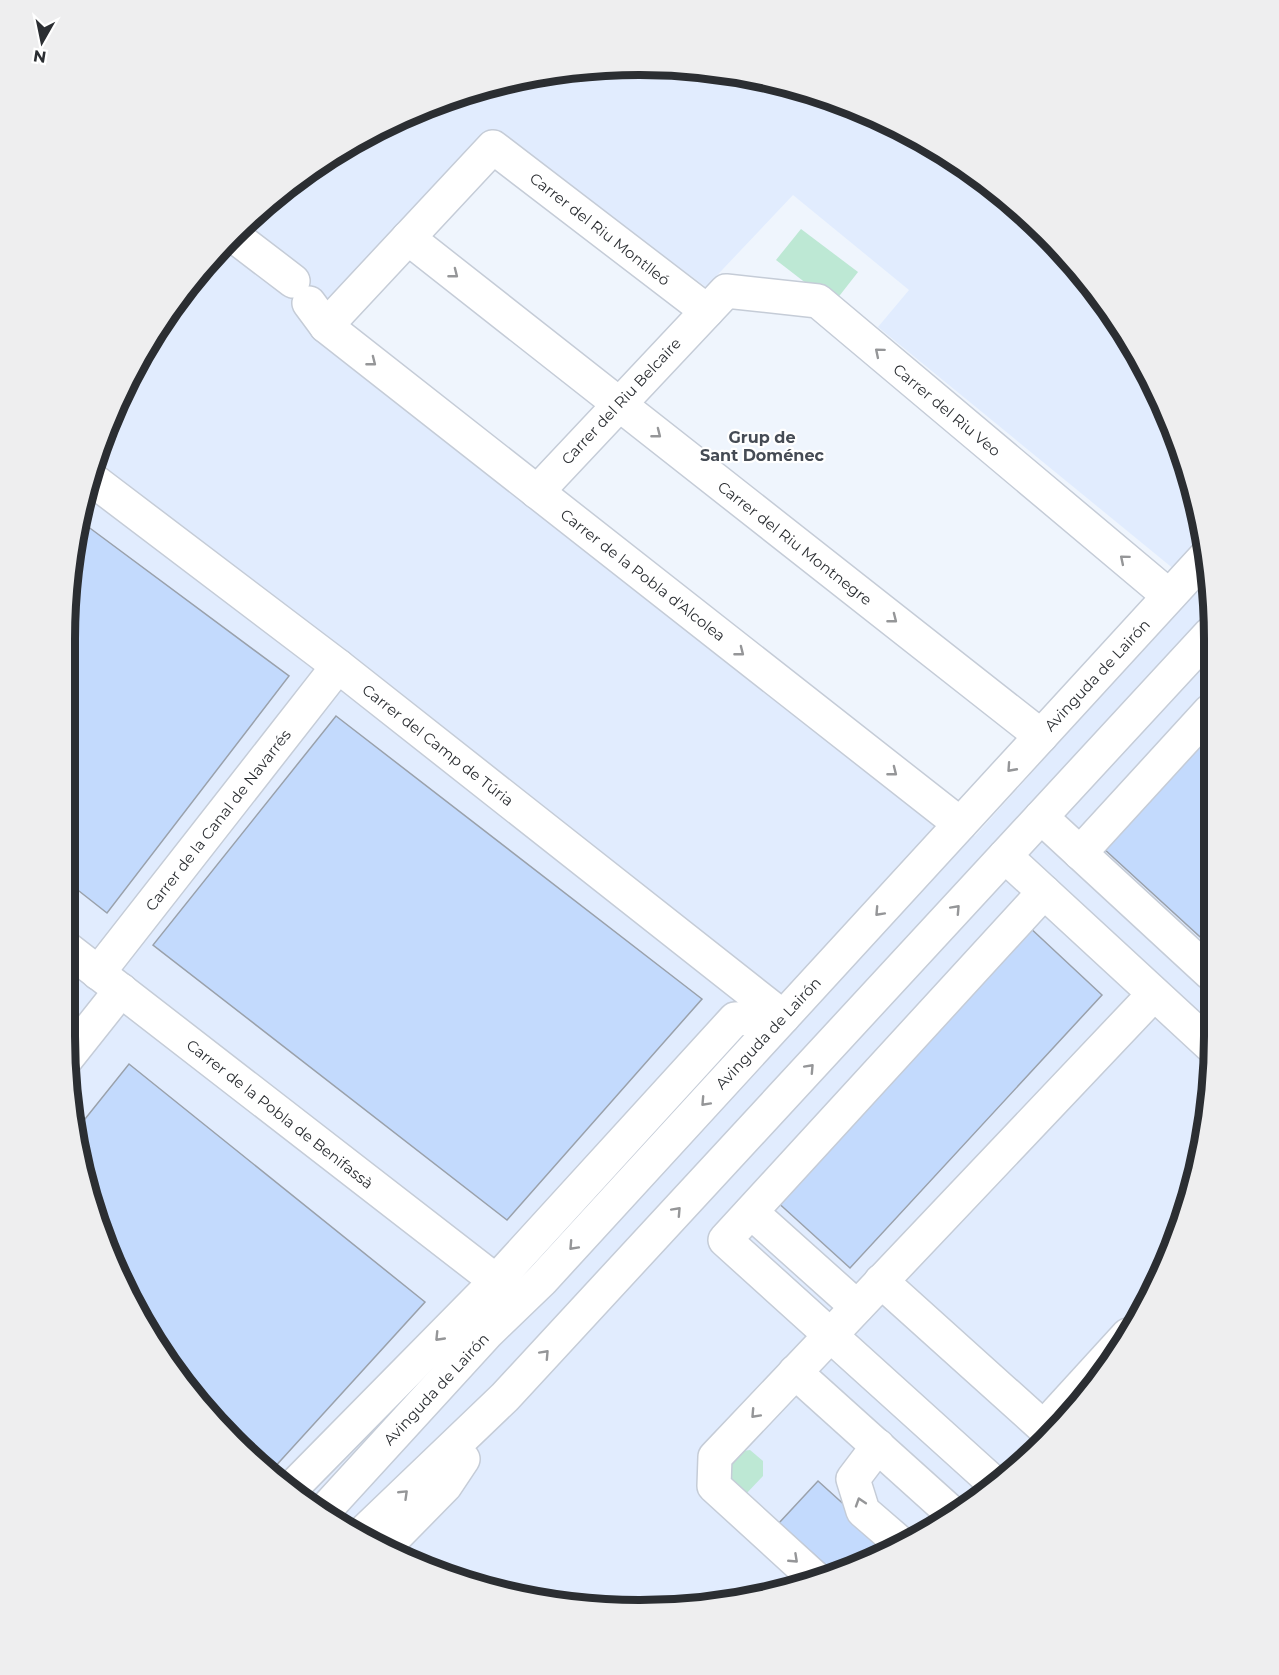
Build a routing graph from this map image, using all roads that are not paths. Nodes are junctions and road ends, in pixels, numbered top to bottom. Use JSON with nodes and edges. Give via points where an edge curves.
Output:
{"nodes":[{"id":1,"x":408,"y":238,"type":"junction"},
{"id":2,"x":240,"y":240,"type":"edge"},
{"id":3,"x":310,"y":304,"type":"junction"},
{"id":4,"x":707,"y":311,"type":"junction"},
{"id":5,"x":619,"y":404,"type":"junction"},
{"id":6,"x":97,"y":483,"type":"edge"},
{"id":7,"x":537,"y":492,"type":"junction"},
{"id":8,"x":1199,"y":564,"type":"edge"},
{"id":9,"x":1169,"y":596,"type":"junction"},
{"id":10,"x":1204,"y":640,"type":"edge"},
{"id":11,"x":338,"y":666,"type":"junction"},
{"id":12,"x":1204,"y":718,"type":"edge"},
{"id":13,"x":1041,"y":736,"type":"junction"},
{"id":14,"x":1041,"y":817,"type":"junction"},
{"id":15,"x":960,"y":824,"type":"junction"},
{"id":16,"x":1080,"y":853,"type":"junction"},
{"id":17,"x":1005,"y":856,"type":"junction"},
{"id":18,"x":1044,"y":892,"type":"junction"},
{"id":19,"x":75,"y":955,"type":"edge"},
{"id":20,"x":1204,"y":967,"type":"edge"},
{"id":21,"x":110,"y":981,"type":"junction"},
{"id":22,"x":1154,"y":994,"type":"junction"},
{"id":23,"x":783,"y":1017,"type":"junction"},
{"id":24,"x":1204,"y":1039,"type":"edge"},
{"id":25,"x":75,"y":1045,"type":"edge"},
{"id":26,"x":751,"y":1212,"type":"junction"},
{"id":27,"x":496,"y":1281,"type":"junction"},
{"id":28,"x":881,"y":1281,"type":"junction"},
{"id":29,"x":857,"y":1307,"type":"junction"},
{"id":30,"x":474,"y":1323,"type":"junction"},
{"id":31,"x":830,"y":1335,"type":"junction"},
{"id":32,"x":795,"y":1372,"type":"junction"},
{"id":33,"x":505,"y":1397,"type":"junction"},
{"id":34,"x":1045,"y":1428,"type":"edge"},
{"id":35,"x":878,"y":1446,"type":"junction"},
{"id":36,"x":989,"y":1478,"type":"edge"},
{"id":37,"x":297,"y":1484,"type":"edge"},
{"id":38,"x":328,"y":1506,"type":"edge"},
{"id":39,"x":947,"y":1509,"type":"edge"},
{"id":40,"x":367,"y":1529,"type":"edge"},
{"id":41,"x":895,"y":1539,"type":"edge"},
{"id":42,"x":390,"y":1542,"type":"edge"},
{"id":43,"x":810,"y":1574,"type":"edge"}],
"edges":[{"from":1,"to":3,"type":"street"},
{"from":1,"to":4,"type":"street","name":"Carrer del Riu Montlleó","via":[[492,147]]},
{"from":1,"to":5,"type":"street","name":"Carrer del Riu Montnegre","one_way":true},
{"from":2,"to":3,"type":"street","name":"Carrer de la Pobla d'Alcolea"},
{"from":3,"to":7,"type":"street","name":"Carrer de la Pobla d'Alcolea","one_way":true},
{"from":4,"to":5,"type":"street","name":"Carrer del Riu Belcaire"},
{"from":9,"to":4,"type":"street","name":"Carrer del Riu Veo","one_way":true,"via":[[818,301],[726,291]]},
{"from":5,"to":7,"type":"street","name":"Carrer del Riu Belcaire"},
{"from":5,"to":13,"type":"street","name":"Carrer del Riu Montnegre","one_way":true},
{"from":6,"to":11,"type":"street","name":"Carrer del Camp de Túria"},
{"from":7,"to":15,"type":"street","name":"Carrer de la Pobla d'Alcolea","one_way":true},
{"from":8,"to":9,"type":"street","name":"Avinguda de Lairón"},
{"from":9,"to":13,"type":"street","name":"Avinguda de Lairón"},
{"from":10,"to":14,"type":"street"},
{"from":11,"to":21,"type":"street","name":"Carrer de la Canal de Navarrés"},
{"from":11,"to":23,"type":"street","name":"Carrer del Camp de Túria"},
{"from":12,"to":16,"type":"street"},
{"from":13,"to":15,"type":"street","name":"Avinguda de Lairón","one_way":true},
{"from":14,"to":16,"type":"street"},
{"from":14,"to":17,"type":"street"},
{"from":15,"to":23,"type":"street","name":"Avinguda de Lairón","one_way":true},
{"from":16,"to":20,"type":"street"},
{"from":17,"to":18,"type":"street"},
{"from":33,"to":17,"type":"street","one_way":true},
{"from":18,"to":22,"type":"street"},
{"from":18,"to":26,"type":"street"},
{"from":19,"to":21,"type":"street","name":"Carrer de la Pobla de Benifassà"},
{"from":21,"to":25,"type":"street","name":"Carrer de la Canal de Navarrés"},
{"from":21,"to":27,"type":"street","name":"Carrer de la Pobla de Benifassà"},
{"from":22,"to":24,"type":"street"},
{"from":22,"to":28,"type":"street"},
{"from":23,"to":27,"type":"street","name":"Avinguda de Lairón","via":[[735,1018]]},
{"from":23,"to":30,"type":"street","name":"Avinguda de Lairón","one_way":true,"via":[[542,1280]]},
{"from":26,"to":29,"type":"street"},
{"from":26,"to":31,"type":"street","via":[[725,1240]]},
{"from":27,"to":30,"type":"street","name":"Avinguda de Lairón"},
{"from":28,"to":29,"type":"street"},
{"from":28,"to":34,"type":"street"},
{"from":29,"to":31,"type":"street"},
{"from":30,"to":37,"type":"street","name":"Avinguda de Lairón","one_way":true},
{"from":30,"to":38,"type":"street","name":"Avinguda de Lairón"},
{"from":31,"to":32,"type":"street"},
{"from":31,"to":36,"type":"street"},
{"from":32,"to":35,"type":"street"},
{"from":32,"to":43,"type":"street","one_way":true,"via":[[715,1457],[714,1486]]},
{"from":40,"to":33,"type":"street","one_way":true},
{"from":33,"to":42,"type":"street","via":[[446,1486]]},
{"from":35,"to":39,"type":"street"},
{"from":41,"to":35,"type":"street","one_way":true,"via":[[862,1511],[853,1479]]}]}
